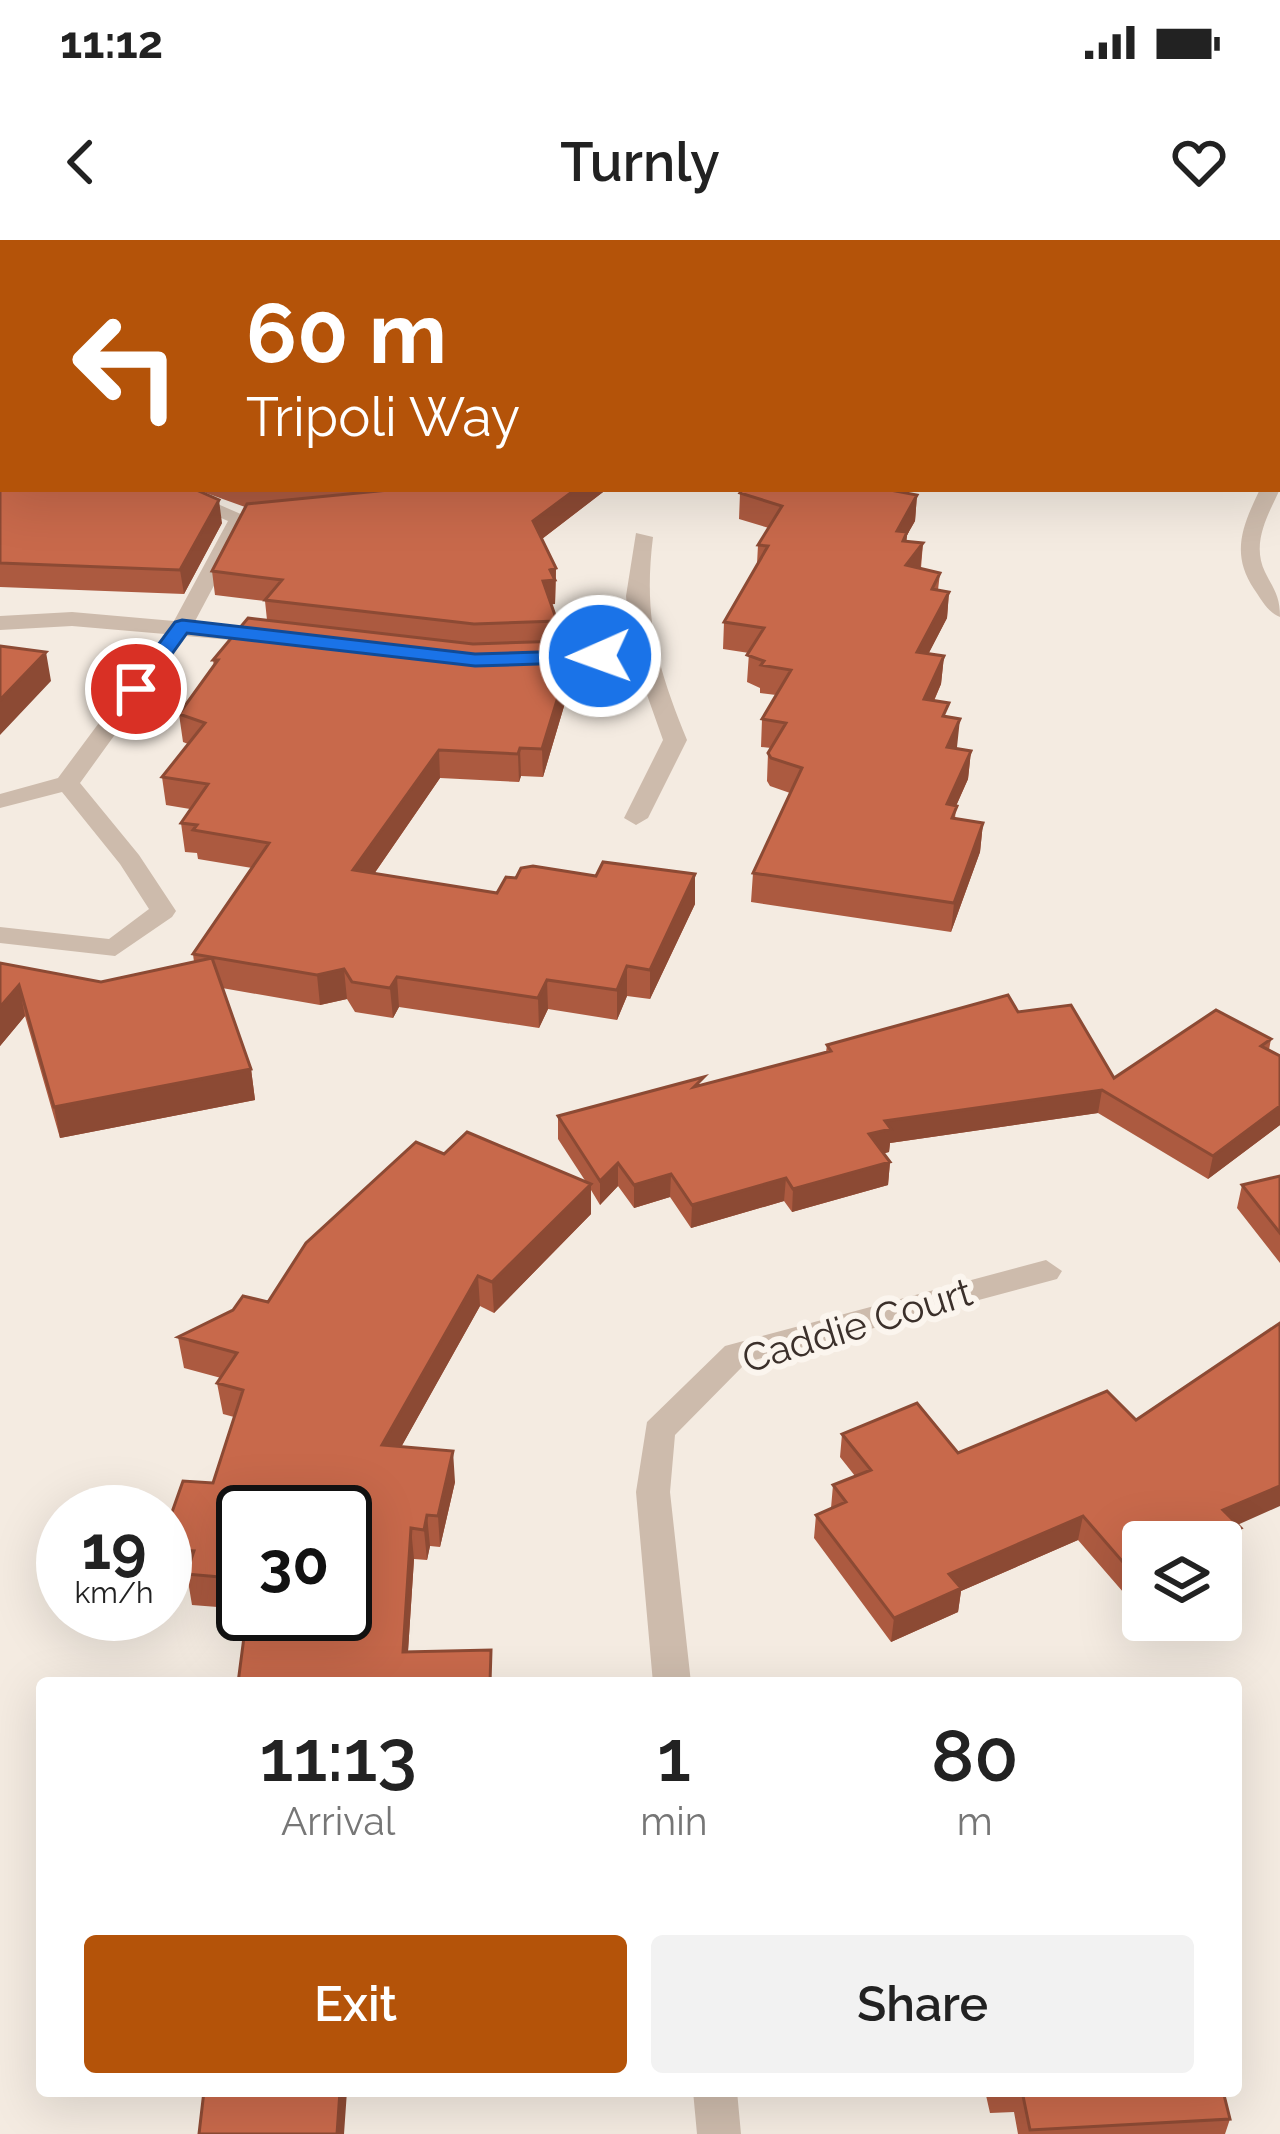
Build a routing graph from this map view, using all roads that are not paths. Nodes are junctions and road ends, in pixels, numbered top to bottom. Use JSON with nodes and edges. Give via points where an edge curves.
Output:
{"nodes":[{"id":1,"x":173,"y":492,"type":"edge"},
{"id":2,"x":1269,"y":492,"type":"edge"},
{"id":3,"x":264,"y":516,"type":"edge"},
{"id":4,"x":240,"y":518,"type":"junction"},
{"id":5,"x":643,"y":537,"type":"dead end"},
{"id":6,"x":1280,"y":610,"type":"edge"},
{"id":7,"x":0,"y":623,"type":"edge"},
{"id":8,"x":182,"y":626,"type":"junction"},
{"id":9,"x":295,"y":639,"type":"edge"},
{"id":10,"x":642,"y":655,"type":"junction"},
{"id":11,"x":499,"y":659,"type":"edge"},
{"id":12,"x":67,"y":783,"type":"junction"},
{"id":13,"x":0,"y":801,"type":"edge"},
{"id":14,"x":636,"y":818,"type":"dead end"},
{"id":15,"x":0,"y":935,"type":"edge"},
{"id":16,"x":1046,"y":1271,"type":"dead end"},
{"id":17,"x":671,"y":1677,"type":"edge"},
{"id":18,"x":716,"y":2097,"type":"edge"},
{"id":19,"x":719,"y":2134,"type":"edge"}],
"edges":[{"from":1,"to":4,"type":"street"},
{"from":2,"to":6,"type":"street","via":[[1249,532],[1250,571]]},
{"from":3,"to":4,"type":"street"},
{"from":4,"to":8,"type":"street"},
{"from":5,"to":10,"type":"street","via":[[633,600]]},
{"from":7,"to":8,"type":"street"},
{"from":8,"to":9,"type":"street"},
{"from":8,"to":12,"type":"street"},
{"from":10,"to":11,"type":"street"},
{"from":10,"to":14,"type":"street","via":[[675,740]]},
{"from":12,"to":13,"type":"street"},
{"from":12,"to":15,"type":"street","via":[[163,910],[115,948]]},
{"from":16,"to":17,"type":"street","name":"Caddie Court","via":[[736,1354],[659,1431],[653,1492]]},
{"from":18,"to":19,"type":"street"}]}
